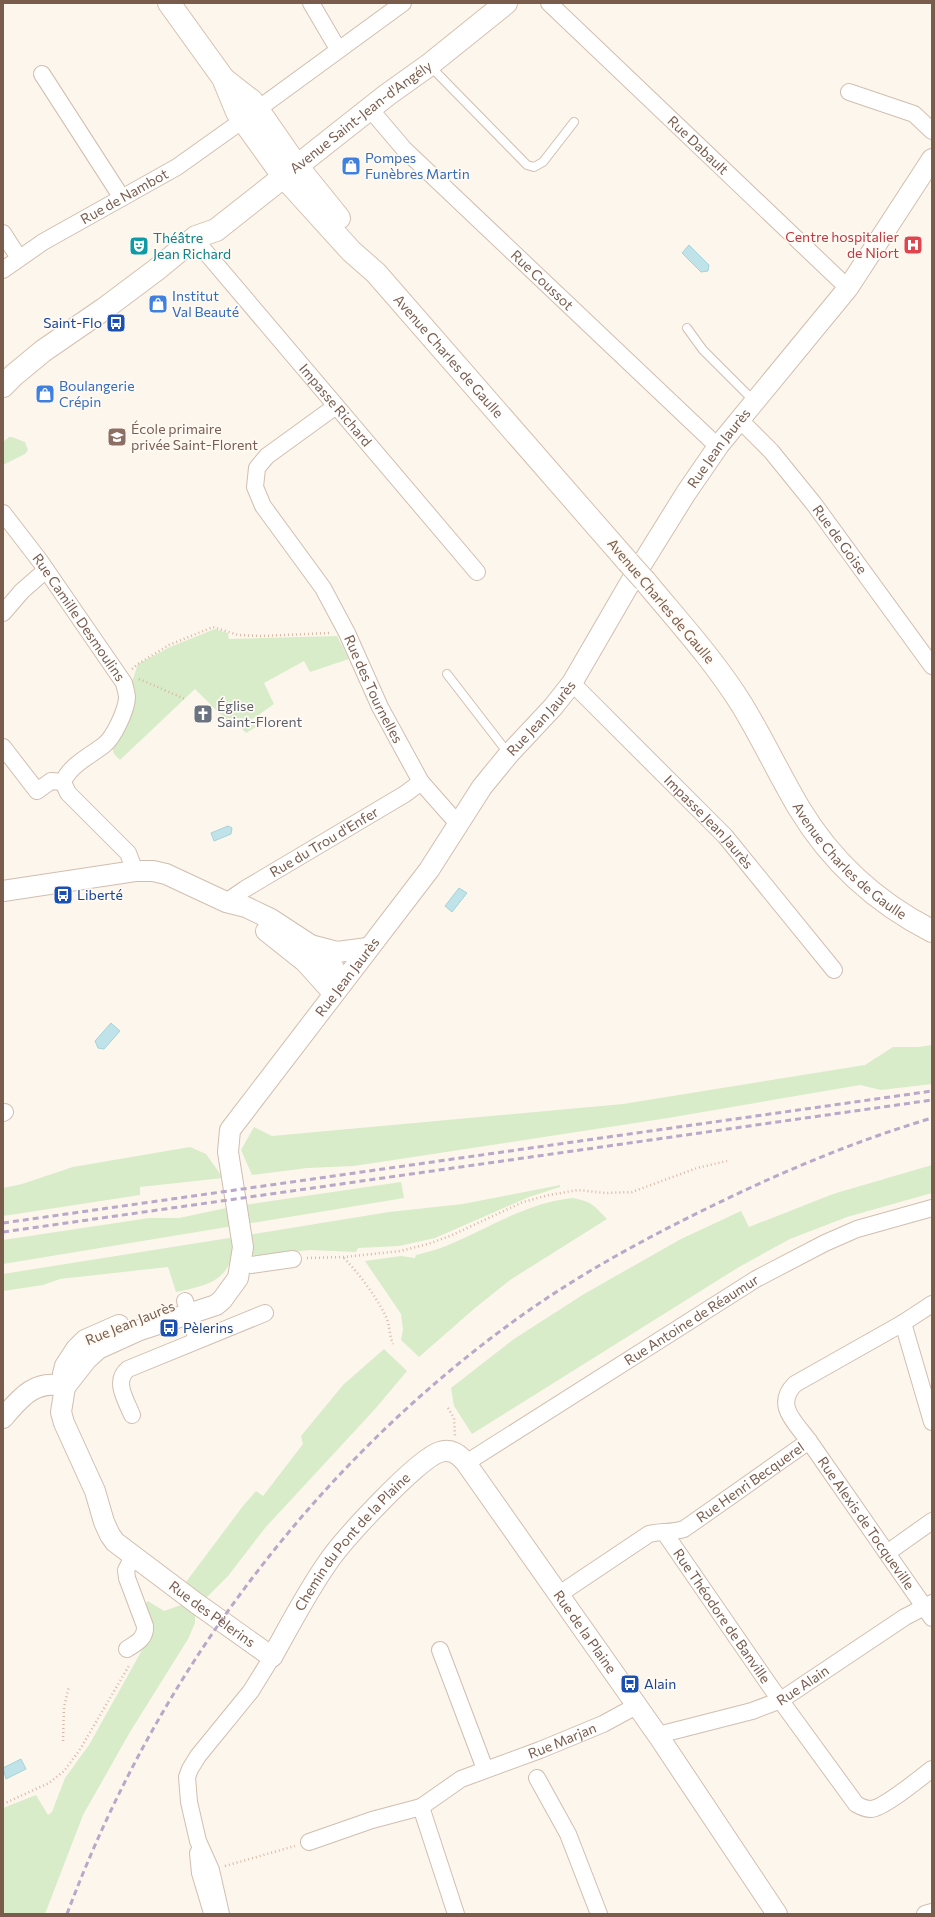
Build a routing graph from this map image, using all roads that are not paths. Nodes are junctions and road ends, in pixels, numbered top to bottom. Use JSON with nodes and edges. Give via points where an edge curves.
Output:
{"nodes":[{"id":1,"x":169,"y":3,"type":"edge"},
{"id":2,"x":311,"y":3,"type":"edge"},
{"id":3,"x":403,"y":3,"type":"edge"},
{"id":4,"x":506,"y":3,"type":"edge"},
{"id":5,"x":549,"y":3,"type":"edge"},
{"id":6,"x":338,"y":49,"type":"junction"},
{"id":7,"x":429,"y":65,"type":"junction"},
{"id":8,"x":42,"y":74,"type":"dead end"},
{"id":9,"x":849,"y":92,"type":"dead end"},
{"id":10,"x":370,"y":109,"type":"junction"},
{"id":11,"x":250,"y":114,"type":"junction"},
{"id":12,"x":574,"y":122,"type":"dead end"},
{"id":13,"x":932,"y":131,"type":"edge"},
{"id":14,"x":932,"y":159,"type":"edge"},
{"id":15,"x":290,"y":171,"type":"junction"},
{"id":16,"x":122,"y":198,"type":"junction"},
{"id":17,"x":3,"y":234,"type":"edge"},
{"id":18,"x":197,"y":245,"type":"junction"},
{"id":19,"x":19,"y":258,"type":"junction"},
{"id":20,"x":3,"y":270,"type":"edge"},
{"id":21,"x":848,"y":288,"type":"junction"},
{"id":22,"x":687,"y":328,"type":"dead end"},
{"id":23,"x":3,"y":386,"type":"edge"},
{"id":24,"x":3,"y":394,"type":"edge"},
{"id":25,"x":755,"y":402,"type":"junction"},
{"id":26,"x":336,"y":406,"type":"junction"},
{"id":27,"x":740,"y":420,"type":"junction"},
{"id":28,"x":719,"y":445,"type":"junction"},
{"id":29,"x":3,"y":513,"type":"edge"},
{"id":30,"x":46,"y":570,"type":"junction"},
{"id":31,"x":477,"y":572,"type":"dead end"},
{"id":32,"x":3,"y":613,"type":"edge"},
{"id":33,"x":932,"y":666,"type":"edge"},
{"id":34,"x":447,"y":674,"type":"dead end"},
{"id":35,"x":572,"y":683,"type":"junction"},
{"id":36,"x":3,"y":747,"type":"edge"},
{"id":37,"x":509,"y":754,"type":"junction"},
{"id":38,"x":63,"y":782,"type":"junction"},
{"id":39,"x":421,"y":782,"type":"junction"},
{"id":40,"x":459,"y":822,"type":"junction"},
{"id":41,"x":135,"y":871,"type":"junction"},
{"id":42,"x":3,"y":891,"type":"edge"},
{"id":43,"x":226,"y":902,"type":"junction"},
{"id":44,"x":932,"y":932,"type":"edge"},
{"id":45,"x":312,"y":946,"type":"junction"},
{"id":46,"x":368,"y":948,"type":"junction"},
{"id":47,"x":834,"y":970,"type":"dead end"},
{"id":48,"x":336,"y":990,"type":"junction"},
{"id":49,"x":932,"y":1208,"type":"edge"},
{"id":50,"x":293,"y":1259,"type":"road end"},
{"id":51,"x":242,"y":1263,"type":"junction"},
{"id":52,"x":932,"y":1304,"type":"edge"},
{"id":53,"x":187,"y":1308,"type":"junction"},
{"id":54,"x":266,"y":1313,"type":"dead end"},
{"id":55,"x":903,"y":1323,"type":"junction"},
{"id":56,"x":197,"y":1340,"type":"junction"},
{"id":57,"x":65,"y":1387,"type":"junction"},
{"id":58,"x":132,"y":1415,"type":"dead end"},
{"id":59,"x":3,"y":1418,"type":"edge"},
{"id":60,"x":932,"y":1422,"type":"edge"},
{"id":61,"x":809,"y":1441,"type":"junction"},
{"id":62,"x":459,"y":1457,"type":"junction"},
{"id":63,"x":932,"y":1521,"type":"edge"},
{"id":64,"x":664,"y":1532,"type":"junction"},
{"id":65,"x":887,"y":1553,"type":"junction"},
{"id":66,"x":133,"y":1558,"type":"junction"},
{"id":67,"x":558,"y":1595,"type":"junction"},
{"id":68,"x":929,"y":1609,"type":"edge"},
{"id":69,"x":440,"y":1650,"type":"dead end"},
{"id":70,"x":129,"y":1656,"type":"road end"},
{"id":71,"x":272,"y":1657,"type":"junction"},
{"id":72,"x":781,"y":1700,"type":"junction"},
{"id":73,"x":636,"y":1706,"type":"junction"},
{"id":74,"x":659,"y":1737,"type":"junction"},
{"id":75,"x":486,"y":1769,"type":"junction"},
{"id":76,"x":932,"y":1770,"type":"edge"},
{"id":77,"x":537,"y":1778,"type":"dead end"},
{"id":78,"x":421,"y":1807,"type":"junction"},
{"id":79,"x":198,"y":1841,"type":"junction"},
{"id":80,"x":309,"y":1842,"type":"road end"},
{"id":81,"x":932,"y":1912,"type":"edge"},
{"id":82,"x":213,"y":1914,"type":"edge"},
{"id":83,"x":221,"y":1914,"type":"edge"},
{"id":84,"x":456,"y":1914,"type":"edge"},
{"id":85,"x":599,"y":1914,"type":"edge"},
{"id":86,"x":777,"y":1914,"type":"edge"},
{"id":87,"x":925,"y":1914,"type":"edge"}],
"edges":[{"from":1,"to":11,"type":"main road","name":"Avenue Charles de Gaulle","via":[[223,78],[252,101]]},
{"from":2,"to":6,"type":"street"},
{"from":3,"to":6,"type":"street","name":"Rue de Nambot"},
{"from":4,"to":7,"type":"main road","name":"Avenue Saint-Jean-d'Angély"},
{"from":5,"to":21,"type":"street","name":"Rue Dabault"},
{"from":6,"to":11,"type":"street","name":"Rue de Nambot"},
{"from":7,"to":10,"type":"main road","name":"Avenue Saint-Jean-d'Angély"},
{"from":7,"to":12,"type":"lane","via":[[526,165],[534,167],[543,162]]},
{"from":8,"to":16,"type":"street"},
{"from":9,"to":13,"type":"street","via":[[914,114]]},
{"from":10,"to":15,"type":"main road","name":"Avenue Saint-Jean-d'Angély"},
{"from":10,"to":28,"type":"street","name":"Rue Coussot","via":[[404,149]]},
{"from":11,"to":15,"type":"main road","name":"Avenue Charles de Gaulle"},
{"from":11,"to":16,"type":"street","name":"Rue de Nambot","via":[[177,167]]},
{"from":14,"to":21,"type":"street","name":"Rue Jean Jaurès"},
{"from":15,"to":18,"type":"main road","name":"Avenue Saint-Jean-d'Angély","via":[[216,230],[196,237]]},
{"from":15,"to":44,"type":"main road","name":"Avenue Charles de Gaulle","bridge":true,"via":[[359,243],[376,274],[645,581],[719,670],[746,712],[799,808],[842,866],[905,917]]},
{"from":16,"to":19,"type":"street","name":"Rue de Nambot"},
{"from":17,"to":19,"type":"street"},
{"from":18,"to":23,"type":"main road","name":"Avenue Saint-Jean-d'Angély","via":[[43,351]]},
{"from":18,"to":24,"type":"main road","name":"Avenue Saint-Jean-d'Angély","via":[[111,319]]},
{"from":18,"to":26,"type":"street","name":"Impasse Richard"},
{"from":19,"to":20,"type":"street","name":"Rue de Nambot"},
{"from":21,"to":25,"type":"street","name":"Rue Jean Jaurès"},
{"from":22,"to":25,"type":"lane","via":[[703,350]]},
{"from":25,"to":27,"type":"street","name":"Rue Jean Jaurès"},
{"from":26,"to":31,"type":"street","name":"Impasse Richard"},
{"from":26,"to":39,"type":"street","name":"Rue des Tournelles","via":[[267,456],[257,468],[255,487],[263,506],[323,588],[347,633],[380,707]]},
{"from":27,"to":28,"type":"street","name":"Rue Jean Jaurès"},
{"from":27,"to":33,"type":"street","name":"Rue de Goise","via":[[771,451],[814,504]]},
{"from":28,"to":35,"type":"street","name":"Rue Jean Jaurès","via":[[646,557]]},
{"from":29,"to":30,"type":"street","name":"Rue Camille Desmoulins"},
{"from":30,"to":32,"type":"street","via":[[22,591]]},
{"from":30,"to":38,"type":"street","name":"Rue Camille Desmoulins","via":[[125,675],[127,700],[115,730],[106,744],[66,774]]},
{"from":34,"to":37,"type":"lane"},
{"from":35,"to":37,"type":"street","name":"Rue Jean Jaurès"},
{"from":35,"to":47,"type":"street","name":"Impasse Jean Jaurès","via":[[725,836]]},
{"from":36,"to":38,"type":"street","via":[[37,792],[51,781]]},
{"from":37,"to":40,"type":"street","name":"Rue Jean Jaurès","via":[[482,787]]},
{"from":38,"to":41,"type":"street","via":[[68,793],[128,854]]},
{"from":39,"to":40,"type":"street","name":"Rue des Tournelles"},
{"from":39,"to":43,"type":"street","name":"Rue du Trou d'Enfer"},
{"from":40,"to":46,"type":"street","name":"Rue Jean Jaurès","via":[[429,870]]},
{"from":41,"to":42,"type":"street"},
{"from":41,"to":43,"type":"street","via":[[166,874]]},
{"from":43,"to":45,"type":"street","via":[[246,907],[271,919]]},
{"from":43,"to":48,"type":"street","via":[[288,946]]},
{"from":45,"to":46,"type":"street","via":[[337,952]]},
{"from":45,"to":48,"type":"street","via":[[331,963],[337,974]]},
{"from":46,"to":48,"type":"street","name":"Rue Jean Jaurès"},
{"from":48,"to":51,"type":"street","name":"Rue Jean Jaurès","via":[[230,1130],[228,1152],[244,1247]]},
{"from":49,"to":62,"type":"street","name":"Rue Antoine de Réaumur","via":[[857,1229],[756,1279]]},
{"from":50,"to":51,"type":"street","via":[[251,1265]]},
{"from":51,"to":53,"type":"street","name":"Rue Jean Jaurès","via":[[238,1278],[228,1291]]},
{"from":52,"to":55,"type":"street","name":"Rue Henri Becquerel"},
{"from":53,"to":56,"type":"street"},
{"from":53,"to":57,"type":"street","name":"Rue Jean Jaurès","via":[[160,1309],[85,1340],[65,1366]]},
{"from":54,"to":56,"type":"street"},
{"from":55,"to":60,"type":"street"},
{"from":55,"to":61,"type":"street","name":"Rue Henri Becquerel","via":[[795,1384],[787,1392],[784,1402],[787,1410]]},
{"from":56,"to":58,"type":"street","via":[[124,1372],[120,1385]]},
{"from":57,"to":59,"type":"street","via":[[54,1384],[33,1389],[23,1395]]},
{"from":57,"to":66,"type":"street","name":"Rue des Pèlerins","via":[[61,1412],[64,1423],[95,1491],[110,1535]]},
{"from":61,"to":64,"type":"street","name":"Rue Henri Becquerel","via":[[684,1529]]},
{"from":61,"to":65,"type":"street","name":"Rue Alexis de Tocqueville"},
{"from":62,"to":67,"type":"street","name":"Rue de la Plaine"},
{"from":62,"to":71,"type":"street","name":"Chemin du Pont de la Plaine","via":[[441,1451],[429,1457],[344,1541],[328,1562]]},
{"from":63,"to":65,"type":"street"},
{"from":64,"to":67,"type":"street","name":"Rue Henri Becquerel","via":[[649,1534]]},
{"from":64,"to":72,"type":"street","name":"Rue Théodore de Banville"},
{"from":65,"to":68,"type":"street","name":"Rue Alexis de Tocqueville"},
{"from":66,"to":70,"type":"street","via":[[126,1570],[126,1578],[145,1632]]},
{"from":66,"to":71,"type":"street","name":"Rue des Pèlerins"},
{"from":67,"to":73,"type":"street","name":"Rue de la Plaine"},
{"from":68,"to":72,"type":"street","name":"Rue Alain"},
{"from":69,"to":75,"type":"street"},
{"from":71,"to":79,"type":"street","via":[[251,1691],[190,1769],[187,1783]]},
{"from":72,"to":74,"type":"street","name":"Rue Alain","via":[[752,1712],[666,1733]]},
{"from":72,"to":76,"type":"street","name":"Rue Théodore de Banville","via":[[856,1804],[863,1808],[872,1809],[884,1804]]},
{"from":73,"to":74,"type":"street","name":"Rue de la Plaine"},
{"from":73,"to":75,"type":"street","name":"Rue Marjan","via":[[603,1724]]},
{"from":74,"to":86,"type":"street","name":"Rue de la Plaine"},
{"from":75,"to":78,"type":"street","name":"Rue Marjan","via":[[462,1779]]},
{"from":77,"to":85,"type":"street","via":[[568,1834]]},
{"from":78,"to":80,"type":"street","name":"Rue Marjan","via":[[372,1820]]},
{"from":78,"to":84,"type":"street"},
{"from":79,"to":82,"type":"street","via":[[200,1873]]},
{"from":79,"to":83,"type":"street","via":[[211,1870]]},
{"from":81,"to":87,"type":"street"}]}
